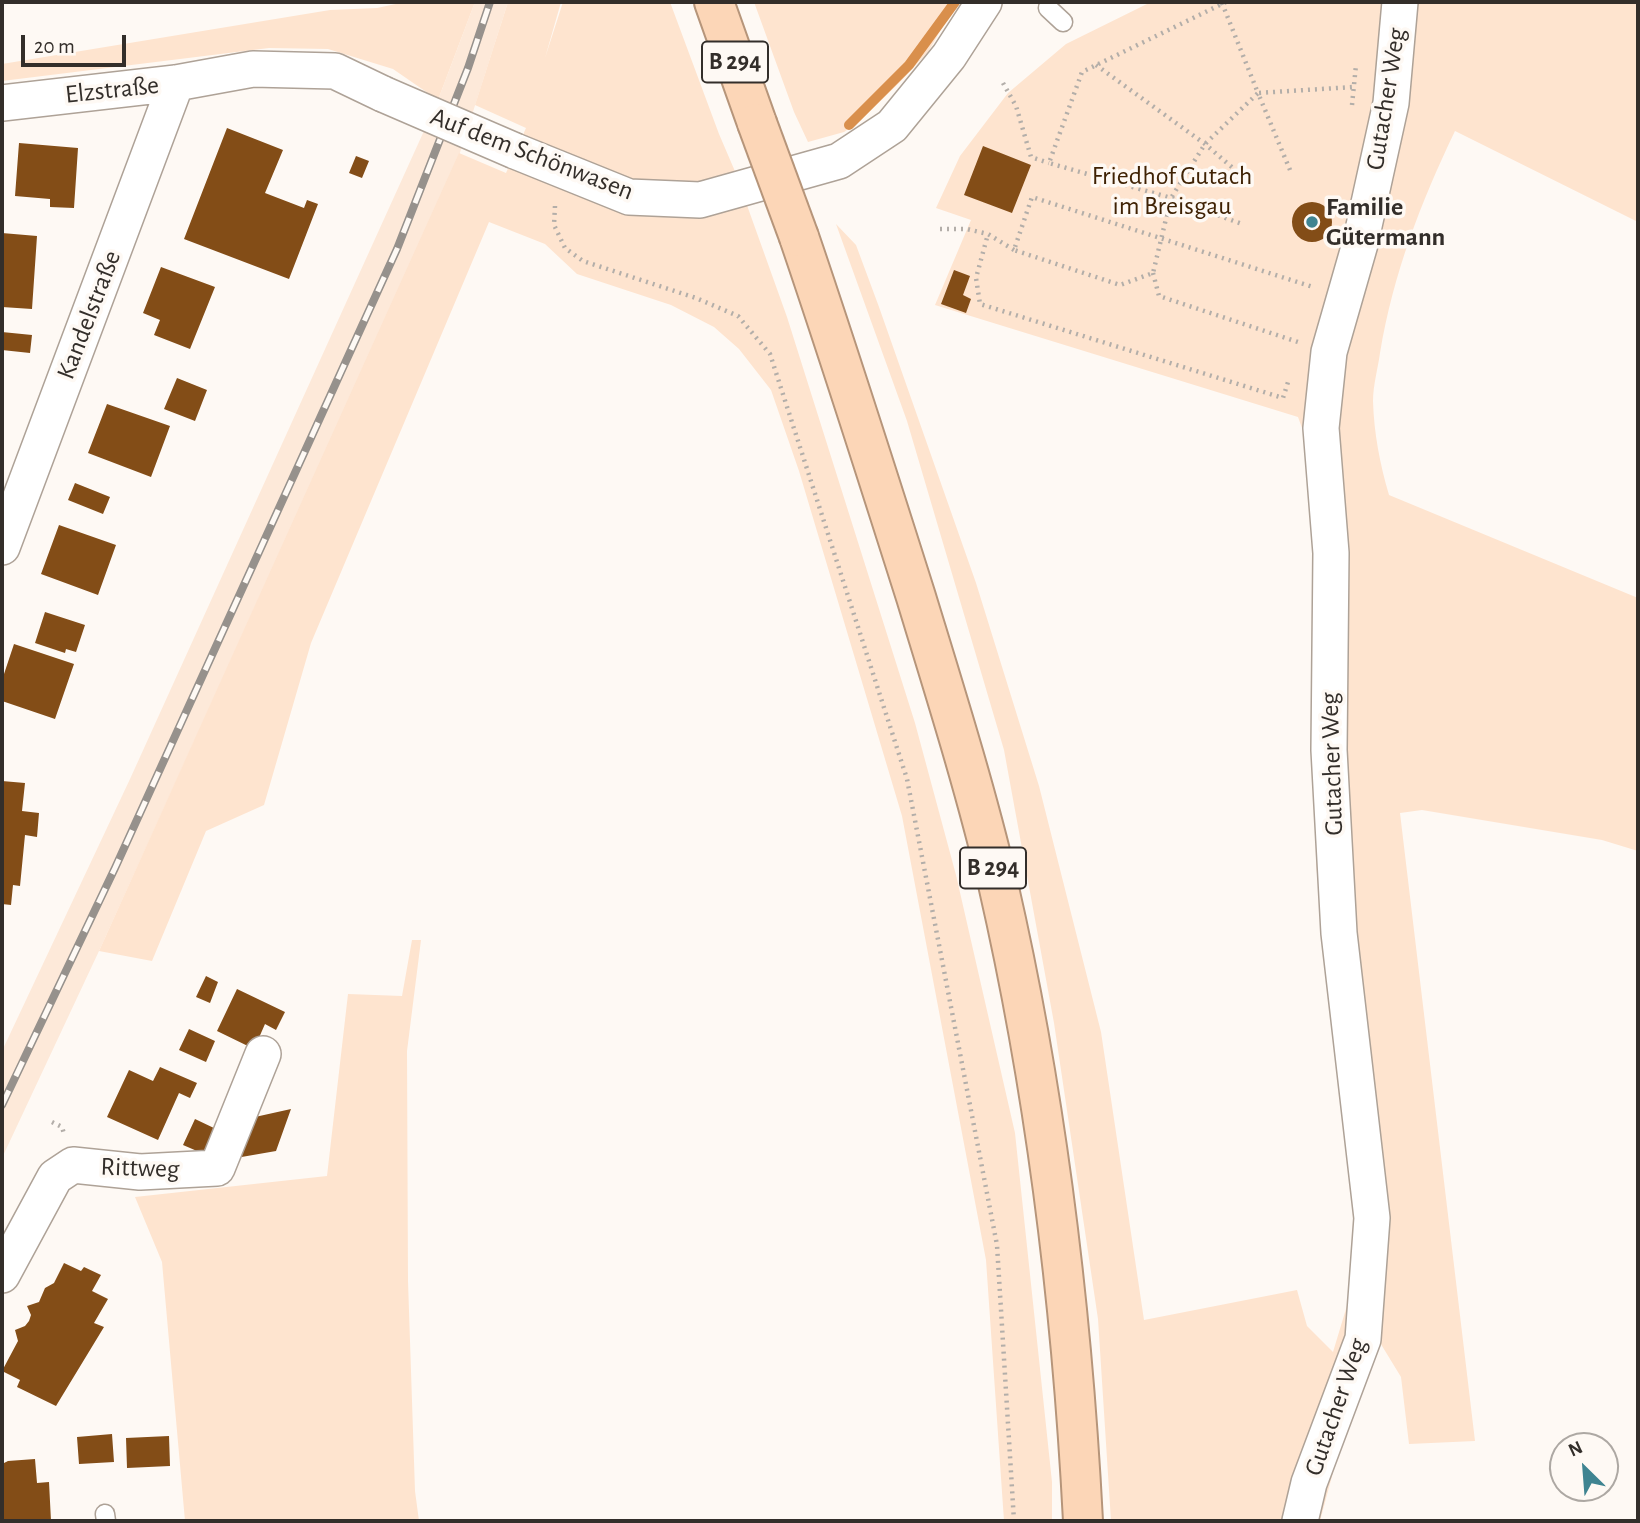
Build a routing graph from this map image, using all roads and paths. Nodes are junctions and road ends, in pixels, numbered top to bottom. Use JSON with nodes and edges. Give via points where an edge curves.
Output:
{"nodes":[{"id":1,"x":714,"y":2,"type":"edge"},
{"id":2,"x":984,"y":2,"type":"edge"},
{"id":3,"x":1400,"y":2,"type":"edge"},
{"id":4,"x":1224,"y":3,"type":"edge"},
{"id":5,"x":1048,"y":8,"type":"dead end"},
{"id":6,"x":1063,"y":22,"type":"dead end"},
{"id":7,"x":1095,"y":64,"type":"junction"},
{"id":8,"x":176,"y":83,"type":"junction"},
{"id":9,"x":1003,"y":83,"type":"dead end"},
{"id":10,"x":1353,"y":87,"type":"dead end"},
{"id":11,"x":1258,"y":93,"type":"junction"},
{"id":12,"x":383,"y":94,"type":"joint"},
{"id":13,"x":2,"y":103,"type":"edge"},
{"id":14,"x":1205,"y":144,"type":"junction"},
{"id":15,"x":1049,"y":163,"type":"junction"},
{"id":16,"x":1234,"y":169,"type":"dead end"},
{"id":17,"x":1290,"y":170,"type":"dead end"},
{"id":18,"x":566,"y":172,"type":"junction"},
{"id":19,"x":1171,"y":198,"type":"junction"},
{"id":20,"x":1242,"y":224,"type":"dead end"},
{"id":21,"x":940,"y":229,"type":"dead end"},
{"id":22,"x":988,"y":234,"type":"junction"},
{"id":23,"x":1161,"y":237,"type":"junction"},
{"id":24,"x":1014,"y":250,"type":"junction"},
{"id":25,"x":1153,"y":273,"type":"junction"},
{"id":26,"x":1318,"y":289,"type":"dead end"},
{"id":27,"x":1304,"y":332,"type":"dead end"},
{"id":28,"x":1301,"y":343,"type":"junction"},
{"id":29,"x":1297,"y":354,"type":"dead end"},
{"id":30,"x":1290,"y":376,"type":"dead end"},
{"id":31,"x":2,"y":547,"type":"edge"},
{"id":32,"x":263,"y":1054,"type":"dead end"},
{"id":33,"x":2,"y":1275,"type":"edge"},
{"id":34,"x":1014,"y":1521,"type":"edge"},
{"id":35,"x":1083,"y":1521,"type":"edge"},
{"id":36,"x":1300,"y":1521,"type":"edge"}],
"edges":[{"from":1,"to":35,"type":"highway","number":"B 294","bridge":true,"via":[[855,401],[959,738],[998,884],[1031,1051],[1062,1260]]},
{"from":2,"to":18,"type":"street","name":"Auf dem Schönwasen","via":[[949,56],[892,126],[839,160],[700,200],[629,197]]},
{"from":3,"to":36,"type":"street","name":"Gutacher Weg","via":[[1391,103],[1360,244],[1329,352],[1321,428],[1331,554],[1329,750],[1338,920],[1372,1218],[1363,1339],[1309,1483]]},
{"from":4,"to":7,"type":"path"},
{"from":4,"to":11,"type":"path"},
{"from":5,"to":6,"type":"lane"},
{"from":7,"to":14,"type":"path"},
{"from":7,"to":15,"type":"path","via":[[1082,72]]},
{"from":8,"to":12,"type":"street","name":"Elzstraße","via":[[253,69],[335,71]]},
{"from":8,"to":13,"type":"street","name":"Elzstraße"},
{"from":8,"to":31,"type":"street","name":"Kandelstraße"},
{"from":9,"to":15,"type":"path","via":[[1016,106],[1031,157]]},
{"from":10,"to":11,"type":"path"},
{"from":11,"to":14,"type":"path"},
{"from":11,"to":17,"type":"path"},
{"from":12,"to":18,"type":"street","name":"Auf dem Schönwasen","bridge":true},
{"from":14,"to":16,"type":"path"},
{"from":14,"to":19,"type":"path"},
{"from":15,"to":19,"type":"path"},
{"from":18,"to":34,"type":"path","via":[[555,204],[554,225],[565,248],[583,261],[738,316],[770,354],[907,779],[997,1245]]},
{"from":19,"to":20,"type":"path"},
{"from":19,"to":23,"type":"path"},
{"from":21,"to":22,"type":"path"},
{"from":22,"to":24,"type":"path"},
{"from":22,"to":30,"type":"path","via":[[976,278],[980,303],[1283,398]]},
{"from":23,"to":24,"type":"path","via":[[1032,197]]},
{"from":23,"to":25,"type":"path"},
{"from":23,"to":26,"type":"path"},
{"from":24,"to":25,"type":"path","via":[[1120,285]]},
{"from":25,"to":28,"type":"path","via":[[1159,296]]},
{"from":27,"to":28,"type":"path"},
{"from":28,"to":29,"type":"path"},
{"from":32,"to":33,"type":"street","name":"Rittweg","via":[[217,1168],[140,1172],[74,1165],[55,1178]]}]}
